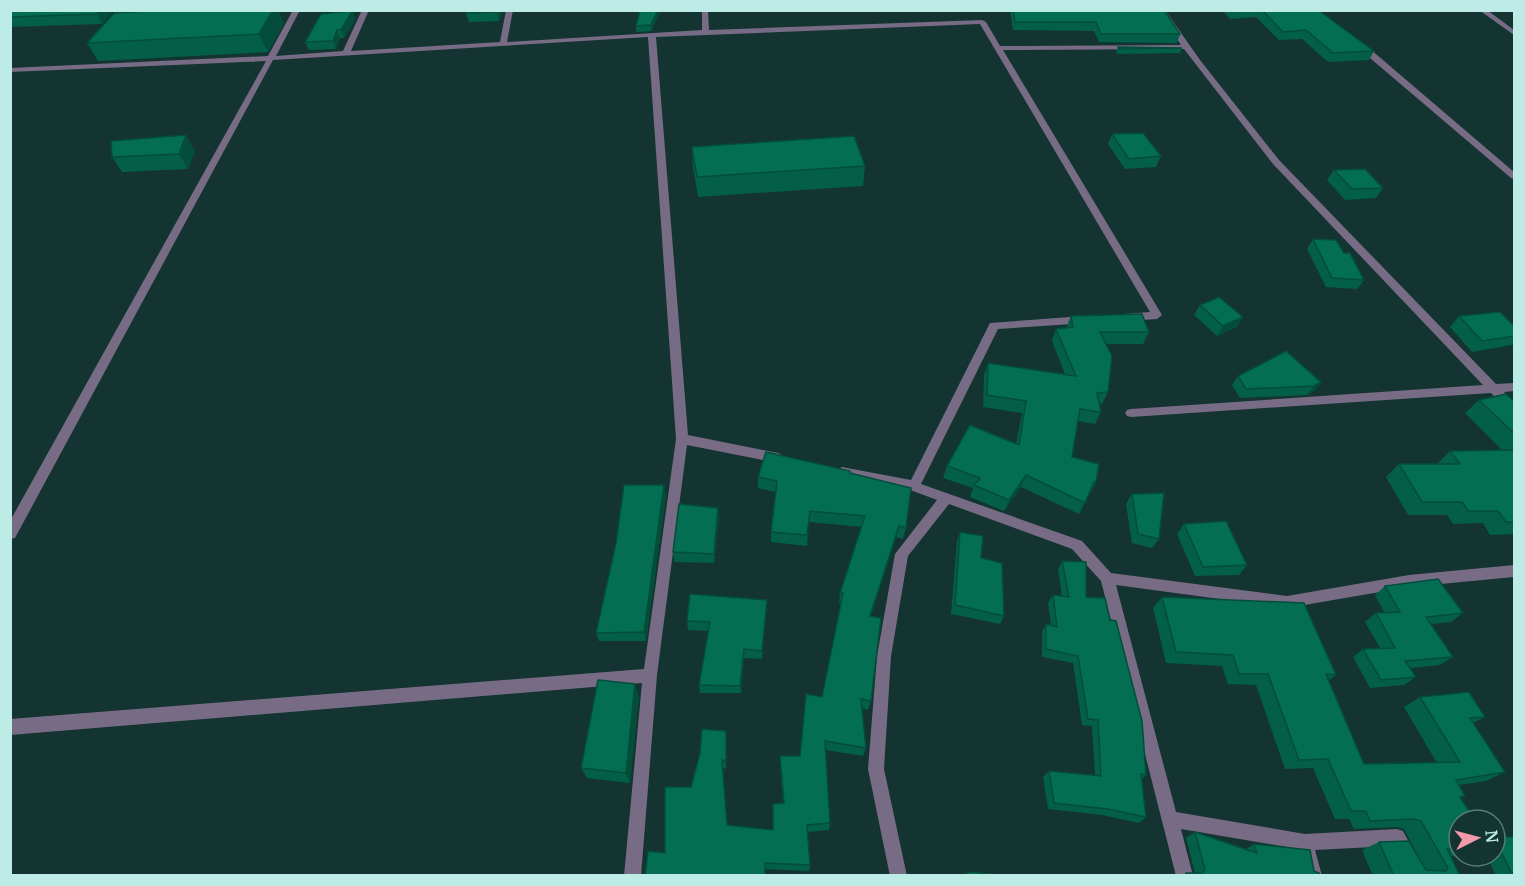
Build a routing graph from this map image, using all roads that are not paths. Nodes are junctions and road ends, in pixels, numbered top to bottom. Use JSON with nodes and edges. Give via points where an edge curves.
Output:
{"nodes":[{"id":1,"x":297,"y":10,"type":"edge"},
{"id":2,"x":366,"y":10,"type":"edge"},
{"id":3,"x":510,"y":10,"type":"edge"},
{"id":4,"x":705,"y":10,"type":"edge"},
{"id":5,"x":1161,"y":10,"type":"edge"},
{"id":6,"x":1482,"y":10,"type":"edge"},
{"id":7,"x":706,"y":32,"type":"junction"},
{"id":8,"x":1515,"y":33,"type":"edge"},
{"id":9,"x":652,"y":36,"type":"junction"},
{"id":10,"x":1351,"y":38,"type":"edge"},
{"id":11,"x":503,"y":45,"type":"junction"},
{"id":12,"x":1188,"y":47,"type":"junction"},
{"id":13,"x":999,"y":48,"type":"junction"},
{"id":14,"x":346,"y":53,"type":"junction"},
{"id":15,"x":272,"y":58,"type":"junction"},
{"id":16,"x":10,"y":70,"type":"edge"},
{"id":17,"x":1515,"y":176,"type":"edge"},
{"id":18,"x":1122,"y":317,"type":"edge"},
{"id":19,"x":1099,"y":319,"type":"edge"},
{"id":20,"x":1515,"y":387,"type":"edge"},
{"id":21,"x":1495,"y":388,"type":"junction"},
{"id":22,"x":1515,"y":410,"type":"edge"},
{"id":23,"x":1131,"y":413,"type":"dead end"},
{"id":24,"x":682,"y":439,"type":"junction"},
{"id":25,"x":786,"y":460,"type":"edge"},
{"id":26,"x":833,"y":470,"type":"edge"},
{"id":27,"x":914,"y":486,"type":"junction"},
{"id":28,"x":945,"y":498,"type":"junction"},
{"id":29,"x":10,"y":534,"type":"edge"},
{"id":30,"x":1515,"y":571,"type":"edge"},
{"id":31,"x":1107,"y":578,"type":"junction"},
{"id":32,"x":650,"y":675,"type":"junction"},
{"id":33,"x":10,"y":727,"type":"edge"},
{"id":34,"x":1170,"y":819,"type":"junction"},
{"id":35,"x":1305,"y":842,"type":"junction"},
{"id":36,"x":632,"y":876,"type":"edge"},
{"id":37,"x":899,"y":876,"type":"edge"},
{"id":38,"x":1185,"y":876,"type":"edge"},
{"id":39,"x":1314,"y":876,"type":"edge"},
{"id":40,"x":1419,"y":876,"type":"edge"}],
"edges":[{"from":1,"to":15,"type":"street"},
{"from":2,"to":14,"type":"street"},
{"from":3,"to":11,"type":"street"},
{"from":4,"to":7,"type":"street"},
{"from":5,"to":12,"type":"street"},
{"from":6,"to":8,"type":"street"},
{"from":7,"to":9,"type":"street"},
{"from":7,"to":13,"type":"street","via":[[982,22]]},
{"from":9,"to":11,"type":"street"},
{"from":9,"to":24,"type":"street"},
{"from":10,"to":17,"type":"street"},
{"from":11,"to":14,"type":"street"},
{"from":12,"to":13,"type":"street"},
{"from":12,"to":21,"type":"street","via":[[1276,162]]},
{"from":13,"to":18,"type":"street","via":[[1157,315]]},
{"from":14,"to":15,"type":"street"},
{"from":15,"to":16,"type":"street"},
{"from":15,"to":29,"type":"street"},
{"from":19,"to":27,"type":"street","via":[[994,326]]},
{"from":20,"to":21,"type":"street"},
{"from":21,"to":22,"type":"street"},
{"from":21,"to":23,"type":"street"},
{"from":24,"to":25,"type":"street"},
{"from":24,"to":32,"type":"street"},
{"from":26,"to":27,"type":"street"},
{"from":27,"to":28,"type":"street"},
{"from":28,"to":31,"type":"street","via":[[1077,545]]},
{"from":28,"to":37,"type":"street","via":[[902,554],[885,656],[876,769]]},
{"from":30,"to":31,"type":"street","via":[[1409,580],[1287,602]]},
{"from":31,"to":34,"type":"street"},
{"from":32,"to":33,"type":"street"},
{"from":32,"to":36,"type":"street"},
{"from":34,"to":35,"type":"street"},
{"from":34,"to":38,"type":"street"},
{"from":35,"to":39,"type":"street"},
{"from":35,"to":40,"type":"street","via":[[1397,837]]}]}
